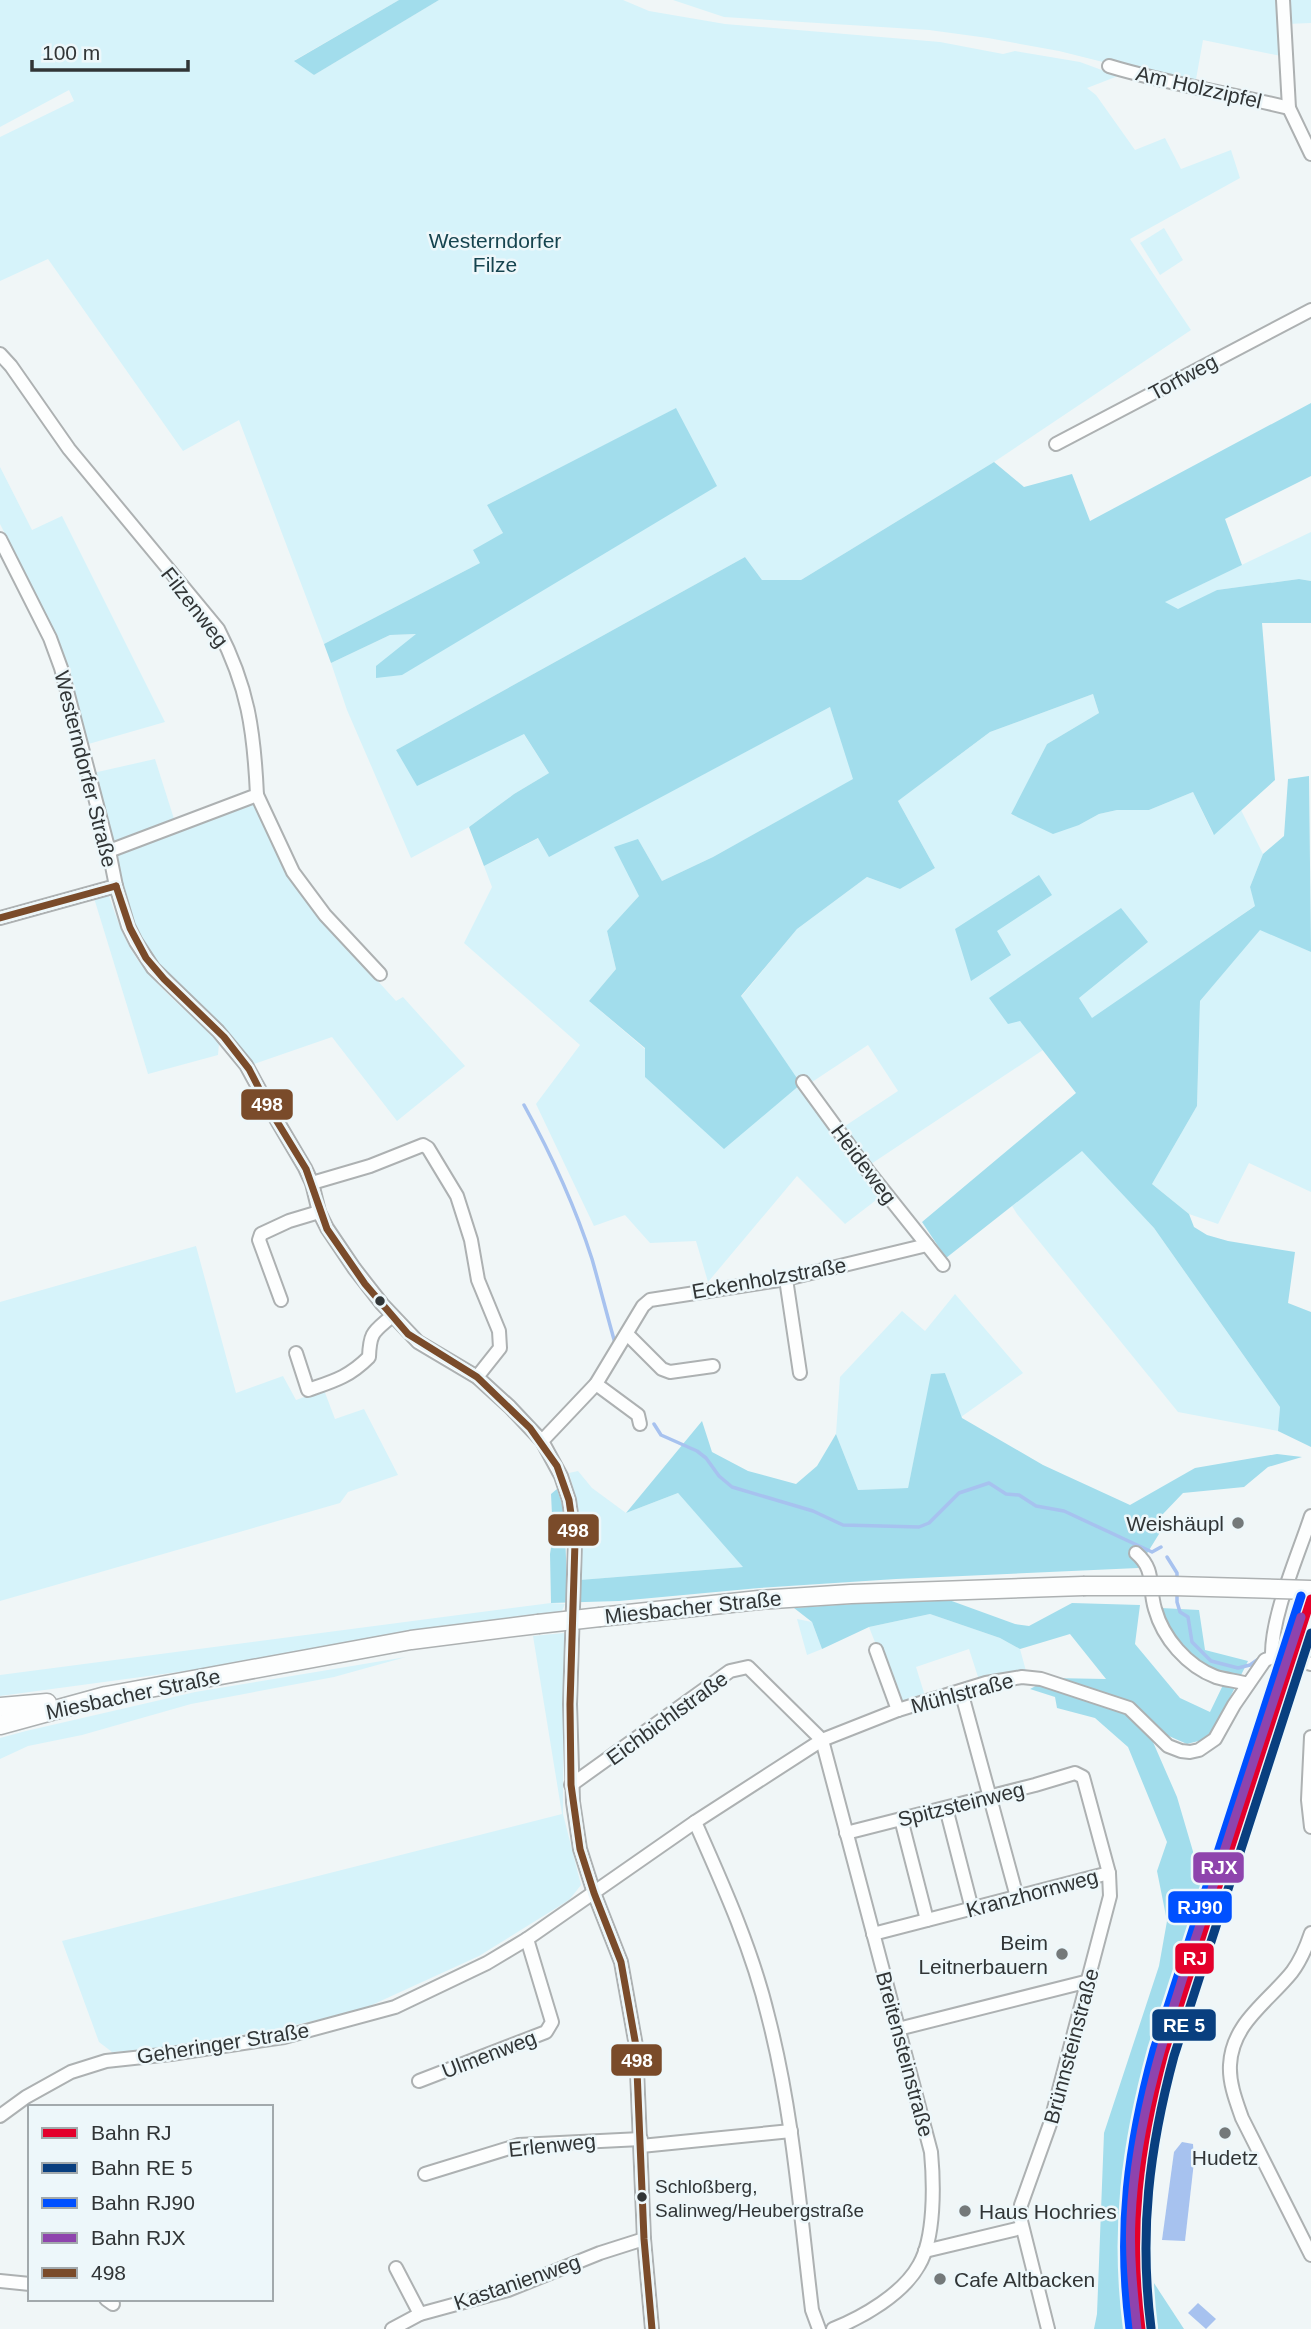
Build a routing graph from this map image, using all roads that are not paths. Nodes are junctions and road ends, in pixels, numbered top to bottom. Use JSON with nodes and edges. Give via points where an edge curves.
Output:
{"nodes":[{"id":1,"x":1283,"y":0,"type":"edge"},
{"id":2,"x":1109,"y":66,"type":"dead end"},
{"id":3,"x":1289,"y":108,"type":"junction"},
{"id":4,"x":1311,"y":154,"type":"edge"},
{"id":5,"x":1311,"y":310,"type":"edge"},
{"id":6,"x":0,"y":354,"type":"edge"},
{"id":7,"x":1056,"y":444,"type":"dead end"},
{"id":8,"x":0,"y":539,"type":"edge"},
{"id":9,"x":257,"y":795,"type":"junction"},
{"id":10,"x":109,"y":851,"type":"junction"},
{"id":11,"x":116,"y":886,"type":"junction"},
{"id":12,"x":0,"y":918,"type":"edge"},
{"id":13,"x":380,"y":974,"type":"dead end"},
{"id":14,"x":803,"y":1082,"type":"dead end"},
{"id":15,"x":312,"y":1183,"type":"junction"},
{"id":16,"x":319,"y":1212,"type":"junction"},
{"id":17,"x":928,"y":1245,"type":"junction"},
{"id":18,"x":943,"y":1265,"type":"dead end"},
{"id":19,"x":786,"y":1279,"type":"junction"},
{"id":20,"x":281,"y":1300,"type":"dead end"},
{"id":21,"x":392,"y":1316,"type":"junction"},
{"id":22,"x":627,"y":1334,"type":"junction"},
{"id":23,"x":296,"y":1353,"type":"dead end"},
{"id":24,"x":713,"y":1366,"type":"dead end"},
{"id":25,"x":800,"y":1373,"type":"dead end"},
{"id":26,"x":477,"y":1377,"type":"junction"},
{"id":27,"x":596,"y":1384,"type":"junction"},
{"id":28,"x":640,"y":1424,"type":"dead end"},
{"id":29,"x":542,"y":1441,"type":"junction"},
{"id":30,"x":1311,"y":1516,"type":"edge"},
{"id":31,"x":1136,"y":1553,"type":"dead end"},
{"id":32,"x":1311,"y":1590,"type":"edge"},
{"id":33,"x":876,"y":1650,"type":"dead end"},
{"id":34,"x":1272,"y":1656,"type":"junction"},
{"id":35,"x":1311,"y":1664,"type":"edge"},
{"id":36,"x":1248,"y":1684,"type":"junction"},
{"id":37,"x":961,"y":1690,"type":"junction"},
{"id":38,"x":106,"y":1696,"type":"junction"},
{"id":39,"x":0,"y":1707,"type":"edge"},
{"id":40,"x":898,"y":1710,"type":"junction"},
{"id":41,"x":0,"y":1725,"type":"edge"},
{"id":42,"x":1311,"y":1737,"type":"edge"},
{"id":43,"x":822,"y":1740,"type":"junction"},
{"id":44,"x":1075,"y":1773,"type":"joint"},
{"id":45,"x":571,"y":1785,"type":"junction"},
{"id":46,"x":991,"y":1796,"type":"junction"},
{"id":47,"x":946,"y":1808,"type":"junction"},
{"id":48,"x":901,"y":1819,"type":"junction"},
{"id":49,"x":695,"y":1822,"type":"junction"},
{"id":50,"x":1311,"y":1827,"type":"edge"},
{"id":51,"x":846,"y":1833,"type":"junction"},
{"id":52,"x":1109,"y":1873,"type":"junction"},
{"id":53,"x":594,"y":1892,"type":"junction"},
{"id":54,"x":1017,"y":1897,"type":"junction"},
{"id":55,"x":972,"y":1909,"type":"junction"},
{"id":56,"x":927,"y":1920,"type":"junction"},
{"id":57,"x":1311,"y":1933,"type":"edge"},
{"id":58,"x":873,"y":1934,"type":"junction"},
{"id":59,"x":527,"y":1939,"type":"junction"},
{"id":60,"x":1089,"y":1981,"type":"junction"},
{"id":61,"x":898,"y":2029,"type":"junction"},
{"id":62,"x":419,"y":2081,"type":"dead end"},
{"id":63,"x":0,"y":2116,"type":"edge"},
{"id":64,"x":791,"y":2131,"type":"junction"},
{"id":65,"x":641,"y":2142,"type":"junction"},
{"id":66,"x":425,"y":2174,"type":"dead end"},
{"id":67,"x":1021,"y":2228,"type":"junction"},
{"id":68,"x":644,"y":2239,"type":"junction"},
{"id":69,"x":926,"y":2250,"type":"junction"},
{"id":70,"x":1311,"y":2255,"type":"edge"},
{"id":71,"x":396,"y":2268,"type":"dead end"},
{"id":72,"x":0,"y":2281,"type":"edge"},
{"id":73,"x":28,"y":2284,"type":"edge"},
{"id":74,"x":421,"y":2314,"type":"junction"},
{"id":75,"x":392,"y":2329,"type":"edge"},
{"id":76,"x":652,"y":2329,"type":"edge"},
{"id":77,"x":819,"y":2329,"type":"edge"},
{"id":78,"x":833,"y":2329,"type":"edge"},
{"id":79,"x":1048,"y":2329,"type":"edge"}],
"edges":[{"from":1,"to":3,"type":"street"},
{"from":2,"to":3,"type":"street","name":"Am Holzzipfel"},
{"from":3,"to":4,"type":"street"},
{"from":5,"to":7,"type":"street","name":"Torfweg"},
{"from":6,"to":9,"type":"street","name":"Filzenweg","via":[[69,449],[218,629],[246,696]]},
{"from":8,"to":10,"type":"street","name":"Westerndorfer Straße","via":[[61,668]]},
{"from":9,"to":10,"type":"street"},
{"from":9,"to":13,"type":"street","via":[[293,872],[325,915]]},
{"from":10,"to":11,"type":"street","name":"Westerndorfer Straße"},
{"from":11,"to":12,"type":"street"},
{"from":11,"to":15,"type":"street","name":"Westerndorfer Straße","via":[[128,926],[153,968],[246,1065]]},
{"from":14,"to":17,"type":"street","name":"Heideweg"},
{"from":15,"to":16,"type":"street","name":"Westerndorfer Straße"},
{"from":15,"to":26,"type":"street","via":[[423,1145],[428,1148],[457,1196],[478,1280],[499,1331],[500,1348]]},
{"from":16,"to":20,"type":"street","via":[[261,1234],[259,1240]]},
{"from":16,"to":21,"type":"street","name":"Westerndorfer Straße","via":[[354,1268]]},
{"from":17,"to":18,"type":"street","name":"Heideweg"},
{"from":17,"to":19,"type":"street","name":"Eckenholzstraße"},
{"from":19,"to":22,"type":"street","name":"Eckenholzstraße","via":[[650,1300]]},
{"from":19,"to":25,"type":"street"},
{"from":21,"to":23,"type":"street","via":[[372,1334],[369,1357],[335,1380],[307,1390]]},
{"from":21,"to":26,"type":"street","name":"Westerndorfer Straße","via":[[418,1342]]},
{"from":22,"to":24,"type":"street","via":[[670,1372]]},
{"from":22,"to":27,"type":"street","name":"Eckenholzstraße"},
{"from":26,"to":29,"type":"street","name":"Westerndorfer Straße"},
{"from":27,"to":28,"type":"street","via":[[638,1415]]},
{"from":27,"to":29,"type":"street","name":"Eckenholzstraße"},
{"from":29,"to":45,"type":"street","name":"Westerndorfer Straße","via":[[569,1500],[575,1542]]},
{"from":30,"to":34,"type":"street","via":[[1276,1620]]},
{"from":31,"to":36,"type":"street","via":[[1149,1569],[1155,1609],[1178,1650],[1215,1676]]},
{"from":32,"to":38,"type":"main road","name":"Miesbacher Straße","bridge":true,"via":[[1083,1586],[760,1600],[411,1640]]},
{"from":33,"to":40,"type":"street"},
{"from":34,"to":35,"type":"street"},
{"from":34,"to":36,"type":"street","name":"Mühlstraße"},
{"from":36,"to":37,"type":"street","name":"Mühlstraße","via":[[1215,1739],[1189,1752],[1168,1746],[1129,1708],[1041,1679],[1022,1677]]},
{"from":37,"to":40,"type":"street","name":"Mühlstraße"},
{"from":37,"to":46,"type":"street"},
{"from":38,"to":39,"type":"main road"},
{"from":38,"to":41,"type":"main road","name":"Miesbacher Straße"},
{"from":40,"to":43,"type":"street","name":"Mühlstraße"},
{"from":42,"to":50,"type":"street"},
{"from":43,"to":45,"type":"street","name":"Eichbichlstraße","via":[[748,1667],[730,1671]]},
{"from":43,"to":49,"type":"street","name":"Mühlstraße"},
{"from":43,"to":51,"type":"street","name":"Breitensteinstraße"},
{"from":44,"to":46,"type":"street","name":"Spitzsteinweg"},
{"from":44,"to":52,"type":"street","name":"Brünnsteinstraße","via":[[1083,1777]]},
{"from":45,"to":53,"type":"street","name":"Westerndorfer Straße","via":[[580,1849]]},
{"from":46,"to":47,"type":"street","name":"Spitzsteinweg"},
{"from":46,"to":54,"type":"street"},
{"from":47,"to":48,"type":"street","name":"Spitzsteinweg"},
{"from":47,"to":55,"type":"street"},
{"from":48,"to":51,"type":"street","name":"Spitzsteinweg"},
{"from":48,"to":56,"type":"street"},
{"from":49,"to":53,"type":"street","name":"Mühlstraße"},
{"from":49,"to":64,"type":"street","via":[[733,1906],[768,2015]]},
{"from":51,"to":58,"type":"street","name":"Breitensteinstraße"},
{"from":52,"to":54,"type":"street","name":"Kranzhornweg"},
{"from":52,"to":60,"type":"street","name":"Brünnsteinstraße","via":[[1110,1896]]},
{"from":53,"to":59,"type":"street","name":"Geheringer Straße"},
{"from":53,"to":65,"type":"street","name":"Westerndorfer Straße","via":[[623,1970],[636,2046]]},
{"from":54,"to":55,"type":"street","name":"Kranzhornweg"},
{"from":55,"to":56,"type":"street","name":"Kranzhornweg"},
{"from":56,"to":58,"type":"street","name":"Kranzhornweg"},
{"from":57,"to":70,"type":"street","via":[[1291,1973],[1245,2021],[1230,2066],[1242,2118]]},
{"from":58,"to":61,"type":"street","name":"Breitensteinstraße"},
{"from":59,"to":62,"type":"street","name":"Ulmenweg","via":[[552,2022],[546,2032]]},
{"from":59,"to":63,"type":"street","name":"Geheringer Straße","via":[[487,1963],[385,2010],[284,2037],[106,2061],[71,2072]]},
{"from":60,"to":61,"type":"street"},
{"from":60,"to":67,"type":"street","name":"Brünnsteinstraße","via":[[1050,2124],[1021,2205]]},
{"from":61,"to":69,"type":"street","name":"Breitensteinstraße","via":[[931,2152],[932,2209]]},
{"from":64,"to":65,"type":"street","name":"Erlenweg"},
{"from":64,"to":77,"type":"street","via":[[812,2310]]},
{"from":65,"to":66,"type":"street","name":"Erlenweg","via":[[519,2145]]},
{"from":65,"to":68,"type":"street","name":"Westerndorfer Straße"},
{"from":67,"to":69,"type":"street"},
{"from":67,"to":79,"type":"street"},
{"from":68,"to":74,"type":"street","name":"Kastanienweg","via":[[508,2290]]},
{"from":68,"to":76,"type":"street","name":"Westerndorfer Straße"},
{"from":69,"to":78,"type":"street","name":"Breitensteinstraße","via":[[911,2278],[853,2321]]},
{"from":71,"to":74,"type":"street"},
{"from":72,"to":73,"type":"street"},
{"from":74,"to":75,"type":"street","name":"Kastanienweg"}]}
